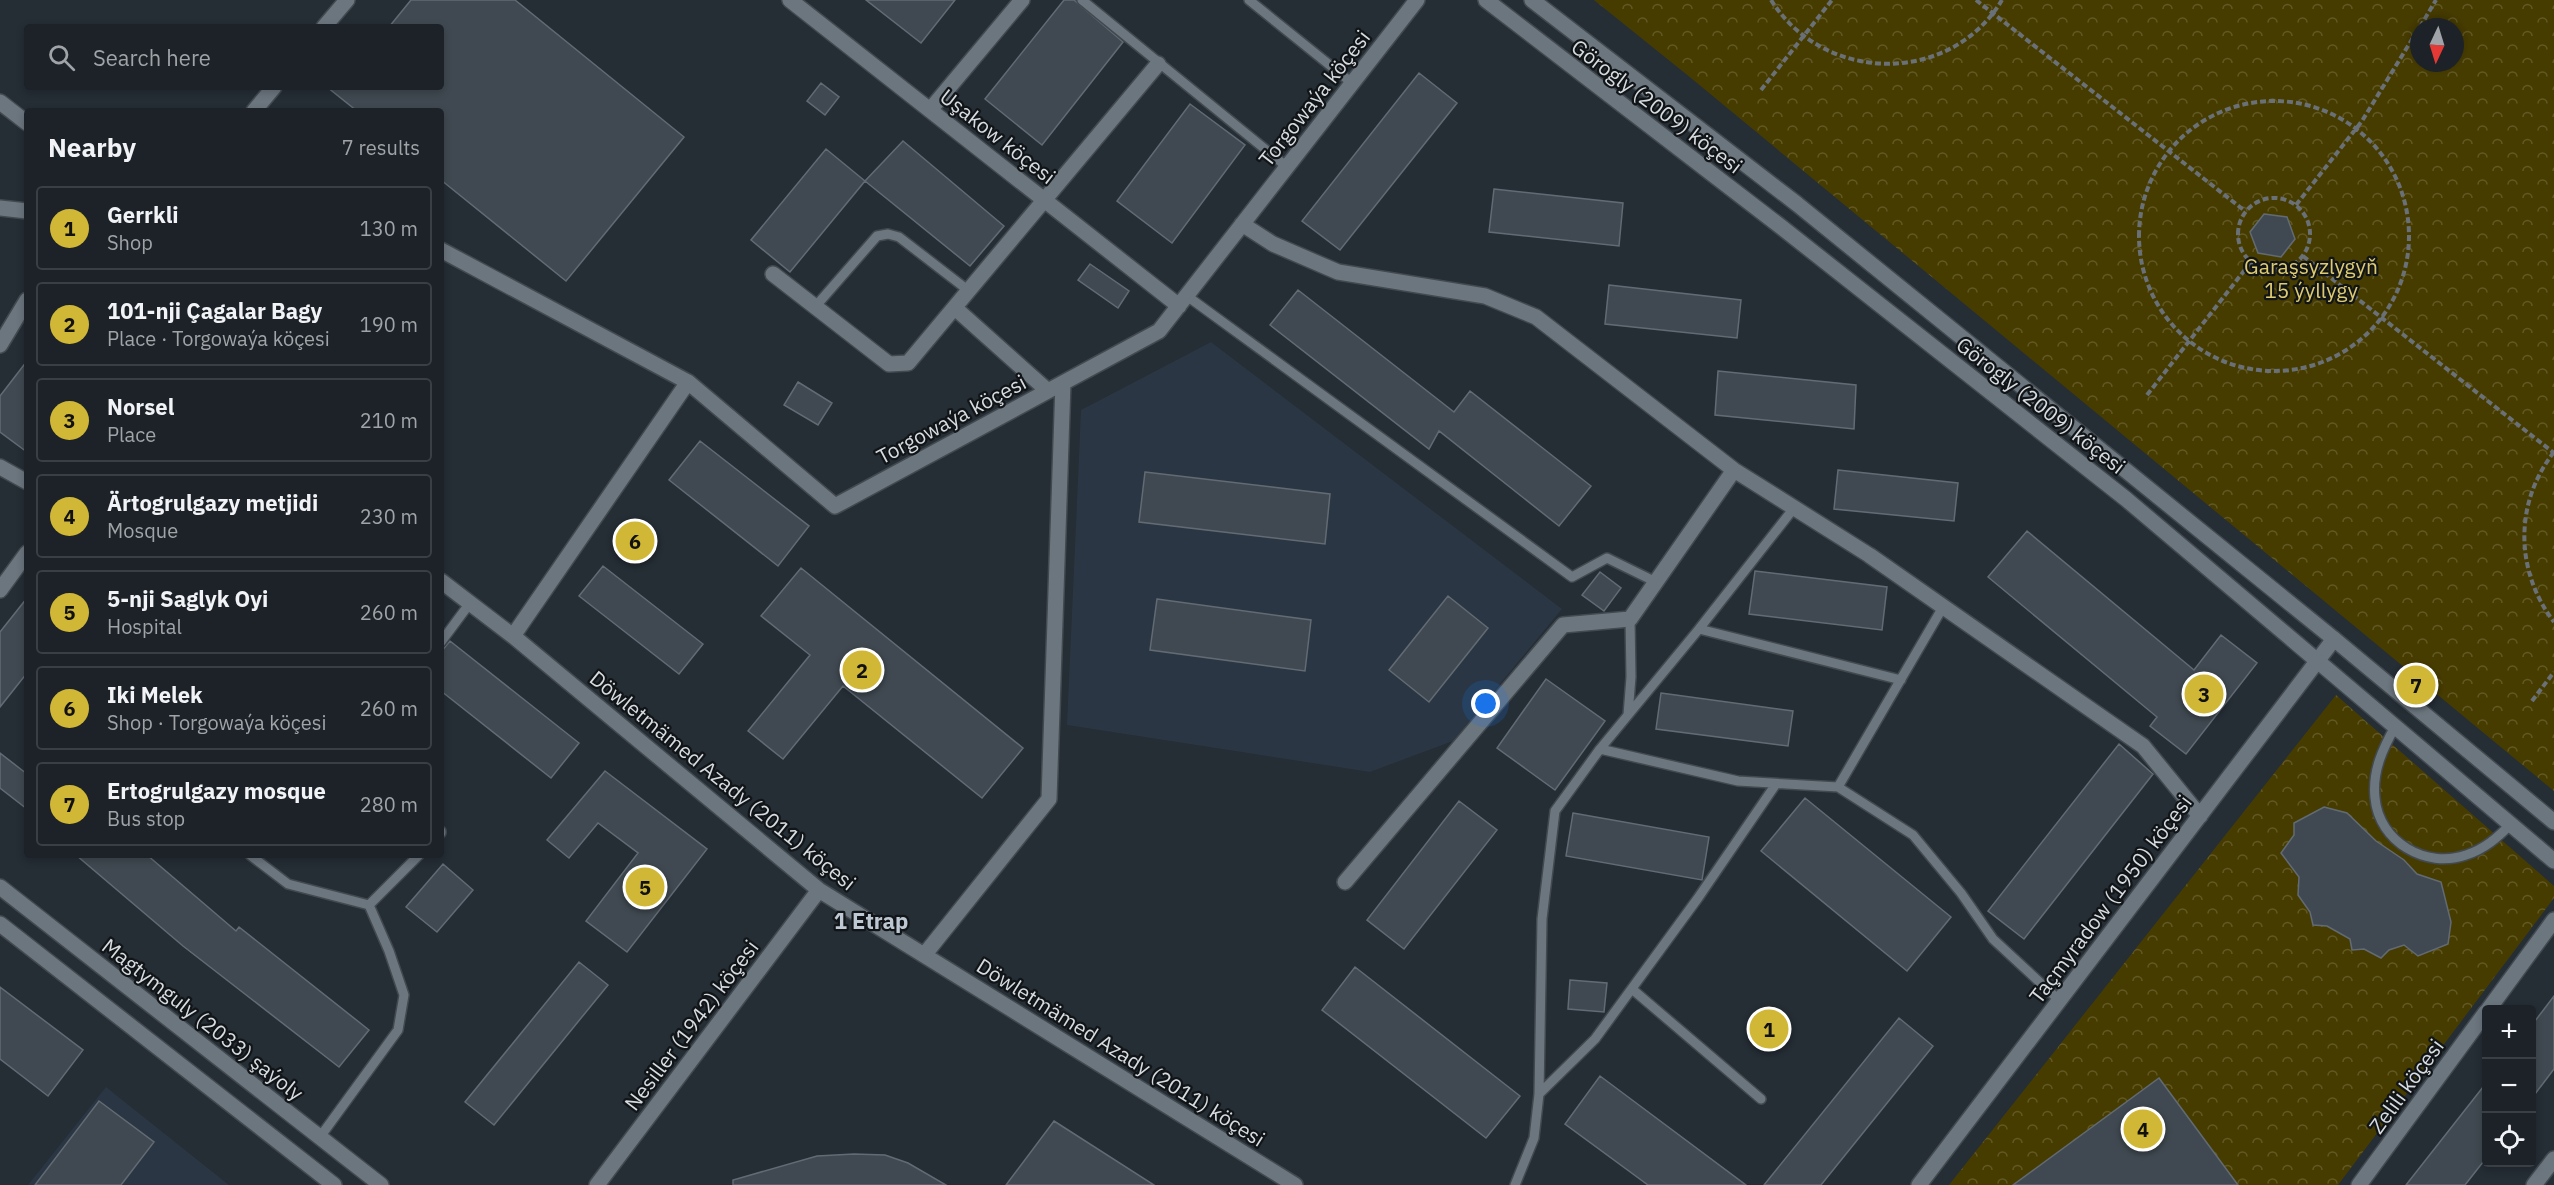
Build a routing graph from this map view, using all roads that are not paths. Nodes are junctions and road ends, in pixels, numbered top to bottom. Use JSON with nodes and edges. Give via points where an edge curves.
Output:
{"nodes":[{"id":1,"x":347,"y":0,"type":"edge"},
{"id":2,"x":1022,"y":0,"type":"edge"},
{"id":3,"x":1082,"y":0,"type":"edge"},
{"id":4,"x":1249,"y":0,"type":"edge"},
{"id":5,"x":1417,"y":0,"type":"edge"},
{"id":6,"x":1486,"y":0,"type":"edge"},
{"id":7,"x":1532,"y":0,"type":"edge"},
{"id":8,"x":795,"y":1,"type":"edge"},
{"id":9,"x":327,"y":24,"type":"edge"},
{"id":10,"x":1158,"y":64,"type":"junction"},
{"id":11,"x":1352,"y":83,"type":"junction"},
{"id":12,"x":272,"y":90,"type":"edge"},
{"id":13,"x":0,"y":102,"type":"edge"},
{"id":14,"x":256,"y":108,"type":"edge"},
{"id":15,"x":930,"y":110,"type":"junction"},
{"id":16,"x":24,"y":121,"type":"edge"},
{"id":17,"x":1287,"y":166,"type":"junction"},
{"id":18,"x":1046,"y":201,"type":"junction"},
{"id":19,"x":0,"y":208,"type":"edge"},
{"id":20,"x":24,"y":211,"type":"edge"},
{"id":21,"x":1242,"y":224,"type":"junction"},
{"id":22,"x":444,"y":252,"type":"edge"},
{"id":23,"x":773,"y":274,"type":"dead end"},
{"id":24,"x":969,"y":291,"type":"junction"},
{"id":25,"x":1183,"y":301,"type":"junction"},
{"id":26,"x":24,"y":305,"type":"edge"},
{"id":27,"x":815,"y":307,"type":"junction"},
{"id":28,"x":955,"y":308,"type":"junction"},
{"id":29,"x":0,"y":345,"type":"edge"},
{"id":30,"x":688,"y":382,"type":"junction"},
{"id":31,"x":1063,"y":383,"type":"junction"},
{"id":32,"x":1048,"y":391,"type":"junction"},
{"id":33,"x":0,"y":467,"type":"edge"},
{"id":34,"x":1734,"y":470,"type":"junction"},
{"id":35,"x":24,"y":480,"type":"edge"},
{"id":36,"x":1794,"y":508,"type":"junction"},
{"id":37,"x":24,"y":560,"type":"edge"},
{"id":38,"x":1656,"y":582,"type":"junction"},
{"id":39,"x":444,"y":583,"type":"edge"},
{"id":40,"x":0,"y":590,"type":"edge"},
{"id":41,"x":470,"y":603,"type":"junction"},
{"id":42,"x":1943,"y":607,"type":"junction"},
{"id":43,"x":1630,"y":619,"type":"junction"},
{"id":44,"x":1699,"y":629,"type":"junction"},
{"id":45,"x":513,"y":636,"type":"junction"},
{"id":46,"x":444,"y":638,"type":"edge"},
{"id":47,"x":2334,"y":639,"type":"junction"},
{"id":48,"x":2318,"y":660,"type":"junction"},
{"id":49,"x":1901,"y":680,"type":"junction"},
{"id":50,"x":1628,"y":715,"type":"junction"},
{"id":51,"x":2396,"y":725,"type":"junction"},
{"id":52,"x":1600,"y":749,"type":"junction"},
{"id":53,"x":1776,"y":784,"type":"junction"},
{"id":54,"x":1838,"y":787,"type":"junction"},
{"id":55,"x":2200,"y":816,"type":"junction"},
{"id":56,"x":2554,"y":822,"type":"edge"},
{"id":57,"x":2511,"y":824,"type":"junction"},
{"id":58,"x":254,"y":858,"type":"edge"},
{"id":59,"x":416,"y":858,"type":"edge"},
{"id":60,"x":2554,"y":861,"type":"edge"},
{"id":61,"x":1345,"y":882,"type":"dead end"},
{"id":62,"x":0,"y":887,"type":"edge"},
{"id":63,"x":819,"y":890,"type":"junction"},
{"id":64,"x":369,"y":905,"type":"junction"},
{"id":65,"x":2554,"y":920,"type":"edge"},
{"id":66,"x":0,"y":924,"type":"edge"},
{"id":67,"x":925,"y":954,"type":"junction"},
{"id":68,"x":1632,"y":988,"type":"junction"},
{"id":69,"x":2059,"y":1000,"type":"junction"},
{"id":70,"x":2491,"y":1005,"type":"edge"},
{"id":71,"x":2482,"y":1018,"type":"edge"},
{"id":72,"x":1539,"y":1095,"type":"junction"},
{"id":73,"x":1761,"y":1099,"type":"dead end"},
{"id":74,"x":320,"y":1137,"type":"junction"},
{"id":75,"x":2554,"y":1159,"type":"edge"},
{"id":76,"x":2364,"y":1183,"type":"edge"},
{"id":77,"x":334,"y":1185,"type":"edge"},
{"id":78,"x":381,"y":1185,"type":"edge"},
{"id":79,"x":597,"y":1185,"type":"edge"},
{"id":80,"x":1295,"y":1185,"type":"edge"},
{"id":81,"x":1515,"y":1185,"type":"edge"},
{"id":82,"x":1919,"y":1185,"type":"edge"},
{"id":83,"x":2534,"y":1185,"type":"edge"}],
"edges":[{"from":1,"to":9,"type":"street"},
{"from":2,"to":15,"type":"street"},
{"from":3,"to":10,"type":"lane"},
{"from":4,"to":11,"type":"lane"},
{"from":5,"to":11,"type":"street","name":"Torgowaýa köçesi"},
{"from":6,"to":48,"type":"street","name":"Görogly (2009) köçesi","via":[[2107,484]]},
{"from":7,"to":47,"type":"street","name":"Görogly (2009) köçesi","via":[[1797,204]]},
{"from":8,"to":15,"type":"street","name":"Uşakow köçesi"},
{"from":10,"to":17,"type":"lane"},
{"from":10,"to":18,"type":"street"},
{"from":11,"to":17,"type":"street","name":"Torgowaýa köçesi"},
{"from":12,"to":14,"type":"street"},
{"from":13,"to":16,"type":"street"},
{"from":15,"to":18,"type":"street","name":"Uşakow köçesi"},
{"from":17,"to":21,"type":"street","name":"Torgowaýa köçesi"},
{"from":18,"to":24,"type":"street"},
{"from":18,"to":25,"type":"street","name":"Uşakow köçesi"},
{"from":19,"to":20,"type":"street"},
{"from":21,"to":25,"type":"street","name":"Torgowaýa köçesi"},
{"from":21,"to":34,"type":"street","via":[[1273,244],[1338,273],[1485,296],[1536,317]]},
{"from":22,"to":30,"type":"street"},
{"from":23,"to":27,"type":"street"},
{"from":24,"to":27,"type":"lane","via":[[899,237],[888,234],[877,236]]},
{"from":24,"to":28,"type":"street"},
{"from":25,"to":31,"type":"street","name":"Torgowaýa köçesi","via":[[1159,331]]},
{"from":25,"to":38,"type":"lane","via":[[1572,577],[1607,558]]},
{"from":26,"to":29,"type":"street"},
{"from":27,"to":28,"type":"street","via":[[889,364],[899,366],[908,363]]},
{"from":28,"to":32,"type":"street"},
{"from":30,"to":32,"type":"street","name":"Torgowaýa köçesi","via":[[835,506]]},
{"from":30,"to":45,"type":"street"},
{"from":31,"to":32,"type":"street","name":"Torgowaýa köçesi"},
{"from":31,"to":67,"type":"street","via":[[1049,799]]},
{"from":33,"to":35,"type":"street"},
{"from":34,"to":36,"type":"street"},
{"from":34,"to":38,"type":"street"},
{"from":36,"to":42,"type":"street"},
{"from":36,"to":44,"type":"lane"},
{"from":37,"to":40,"type":"street"},
{"from":38,"to":43,"type":"street"},
{"from":39,"to":41,"type":"street","name":"Döwletmämed Azady (2011) köçesi"},
{"from":41,"to":45,"type":"street","name":"Döwletmämed Azady (2011) köçesi"},
{"from":41,"to":46,"type":"lane"},
{"from":42,"to":49,"type":"lane"},
{"from":42,"to":55,"type":"street","via":[[2144,746]]},
{"from":43,"to":50,"type":"lane"},
{"from":43,"to":61,"type":"street","via":[[1563,625]]},
{"from":44,"to":49,"type":"lane"},
{"from":44,"to":50,"type":"lane"},
{"from":45,"to":63,"type":"street","name":"Döwletmämed Azady (2011) köçesi"},
{"from":47,"to":48,"type":"street","name":"Taçmyradow (1950) köçesi"},
{"from":47,"to":56,"type":"street","name":"Görogly (2009) köçesi"},
{"from":48,"to":51,"type":"street","name":"Görogly (2009) köçesi"},
{"from":48,"to":55,"type":"street","name":"Taçmyradow (1950) köçesi"},
{"from":49,"to":54,"type":"lane"},
{"from":50,"to":52,"type":"lane"},
{"from":51,"to":57,"type":"street","name":"Görogly (2009) köçesi"},
{"from":51,"to":57,"type":"lane","via":[[2377,763],[2374,799],[2388,832],[2401,845],[2418,854],[2451,859],[2480,849]]},
{"from":52,"to":53,"type":"lane","via":[[1738,782]]},
{"from":52,"to":72,"type":"lane","via":[[1555,811],[1542,920]]},
{"from":53,"to":54,"type":"lane"},
{"from":53,"to":68,"type":"lane"},
{"from":54,"to":69,"type":"lane","via":[[1913,835],[1993,939]]},
{"from":55,"to":69,"type":"street","name":"Taçmyradow (1950) köçesi"},
{"from":57,"to":60,"type":"street","name":"Görogly (2009) köçesi"},
{"from":58,"to":64,"type":"lane","via":[[288,884]]},
{"from":59,"to":64,"type":"lane"},
{"from":62,"to":74,"type":"street","name":"Magtymguly (2033) şaýoly"},
{"from":63,"to":67,"type":"street","name":"Döwletmämed Azady (2011) köçesi"},
{"from":63,"to":79,"type":"street","name":"Nesiller (1942) köçesi"},
{"from":64,"to":74,"type":"lane","via":[[404,995],[399,1030]]},
{"from":65,"to":70,"type":"street","name":"Zelili köçesi"},
{"from":66,"to":77,"type":"street"},
{"from":67,"to":80,"type":"street","name":"Döwletmämed Azady (2011) köçesi"},
{"from":68,"to":72,"type":"lane","via":[[1595,1039]]},
{"from":68,"to":73,"type":"lane"},
{"from":69,"to":82,"type":"street","name":"Taçmyradow (1950) köçesi"},
{"from":71,"to":76,"type":"street","name":"Zelili köçesi"},
{"from":72,"to":81,"type":"lane","via":[[1534,1138]]},
{"from":74,"to":78,"type":"street","name":"Magtymguly (2033) şaýoly"},
{"from":75,"to":83,"type":"street"}]}
